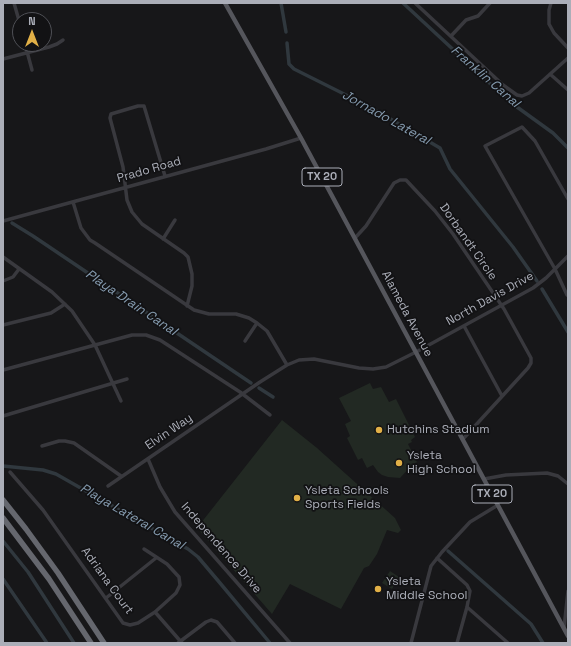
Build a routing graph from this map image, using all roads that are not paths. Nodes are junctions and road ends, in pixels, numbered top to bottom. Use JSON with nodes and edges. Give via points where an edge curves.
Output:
{"nodes":[{"id":1,"x":225,"y":3,"type":"edge"},
{"id":2,"x":416,"y":3,"type":"edge"},
{"id":3,"x":490,"y":3,"type":"edge"},
{"id":4,"x":551,"y":3,"type":"edge"},
{"id":5,"x":450,"y":36,"type":"junction"},
{"id":6,"x":63,"y":40,"type":"dead end"},
{"id":7,"x":52,"y":46,"type":"edge"},
{"id":8,"x":568,"y":48,"type":"edge"},
{"id":9,"x":28,"y":52,"type":"joint"},
{"id":10,"x":568,"y":58,"type":"edge"},
{"id":11,"x":3,"y":59,"type":"edge"},
{"id":12,"x":32,"y":70,"type":"dead end"},
{"id":13,"x":550,"y":74,"type":"junction"},
{"id":14,"x":568,"y":90,"type":"edge"},
{"id":15,"x":301,"y":138,"type":"junction"},
{"id":16,"x":165,"y":176,"type":"junction"},
{"id":17,"x":125,"y":188,"type":"junction"},
{"id":18,"x":568,"y":199,"type":"edge"},
{"id":19,"x":73,"y":202,"type":"junction"},
{"id":20,"x":175,"y":220,"type":"dead end"},
{"id":21,"x":3,"y":221,"type":"edge"},
{"id":22,"x":355,"y":238,"type":"junction"},
{"id":23,"x":163,"y":239,"type":"junction"},
{"id":24,"x":568,"y":256,"type":"edge"},
{"id":25,"x":3,"y":257,"type":"edge"},
{"id":26,"x":19,"y":269,"type":"junction"},
{"id":27,"x":554,"y":269,"type":"junction"},
{"id":28,"x":3,"y":281,"type":"edge"},
{"id":29,"x":567,"y":295,"type":"edge"},
{"id":30,"x":65,"y":304,"type":"junction"},
{"id":31,"x":187,"y":306,"type":"junction"},
{"id":32,"x":500,"y":306,"type":"junction"},
{"id":33,"x":257,"y":323,"type":"junction"},
{"id":34,"x":3,"y":325,"type":"edge"},
{"id":35,"x":464,"y":326,"type":"junction"},
{"id":36,"x":244,"y":341,"type":"dead end"},
{"id":37,"x":95,"y":345,"type":"junction"},
{"id":38,"x":416,"y":352,"type":"junction"},
{"id":39,"x":287,"y":365,"type":"junction"},
{"id":40,"x":3,"y":370,"type":"edge"},
{"id":41,"x":127,"y":379,"type":"dead end"},
{"id":42,"x":114,"y":384,"type":"junction"},
{"id":43,"x":242,"y":394,"type":"junction"},
{"id":44,"x":502,"y":396,"type":"junction"},
{"id":45,"x":121,"y":400,"type":"dead end"},
{"id":46,"x":270,"y":415,"type":"dead end"},
{"id":47,"x":3,"y":416,"type":"edge"},
{"id":48,"x":463,"y":439,"type":"junction"},
{"id":49,"x":42,"y":446,"type":"dead end"},
{"id":50,"x":148,"y":459,"type":"junction"},
{"id":51,"x":10,"y":472,"type":"dead end"},
{"id":52,"x":121,"y":476,"type":"junction"},
{"id":53,"x":484,"y":479,"type":"junction"},
{"id":54,"x":568,"y":484,"type":"edge"},
{"id":55,"x":108,"y":486,"type":"dead end"},
{"id":56,"x":3,"y":500,"type":"edge"},
{"id":57,"x":498,"y":505,"type":"junction"},
{"id":58,"x":3,"y":518,"type":"edge"},
{"id":59,"x":144,"y":549,"type":"dead end"},
{"id":60,"x":156,"y":558,"type":"junction"},
{"id":61,"x":437,"y":558,"type":"junction"},
{"id":62,"x":568,"y":591,"type":"edge"},
{"id":63,"x":106,"y":598,"type":"junction"},
{"id":64,"x":467,"y":607,"type":"junction"},
{"id":65,"x":155,"y":612,"type":"junction"},
{"id":66,"x":564,"y":629,"type":"junction"},
{"id":67,"x":568,"y":636,"type":"edge"},
{"id":68,"x":180,"y":642,"type":"edge"},
{"id":69,"x":91,"y":643,"type":"edge"},
{"id":70,"x":104,"y":643,"type":"edge"},
{"id":71,"x":235,"y":643,"type":"edge"},
{"id":72,"x":290,"y":643,"type":"edge"},
{"id":73,"x":411,"y":643,"type":"edge"},
{"id":74,"x":457,"y":643,"type":"edge"},
{"id":75,"x":508,"y":643,"type":"edge"}],
"edges":[{"from":1,"to":15,"type":"main road","name":"Alameda Avenue","number":"TX 20"},
{"from":2,"to":5,"type":"street"},
{"from":3,"to":5,"type":"street","via":[[478,16],[466,20]]},
{"from":4,"to":8,"type":"street","via":[[549,24]]},
{"from":5,"to":13,"type":"street","via":[[517,95],[529,93]]},
{"from":6,"to":7,"type":"street"},
{"from":9,"to":11,"type":"street"},
{"from":9,"to":12,"type":"street"},
{"from":10,"to":13,"type":"street"},
{"from":13,"to":14,"type":"street"},
{"from":15,"to":16,"type":"street","name":"Prado Road"},
{"from":15,"to":22,"type":"main road","name":"Alameda Avenue","number":"TX 20"},
{"from":16,"to":17,"type":"street","name":"Prado Road"},
{"from":16,"to":17,"type":"street","via":[[146,108],[143,105],[114,112],[110,118],[123,168]]},
{"from":17,"to":19,"type":"street","name":"Prado Road"},
{"from":17,"to":23,"type":"street","via":[[129,205],[138,220]]},
{"from":18,"to":27,"type":"street","via":[[535,141],[522,127],[485,146]]},
{"from":19,"to":21,"type":"street","name":"Prado Road"},
{"from":19,"to":31,"type":"street","via":[[78,222],[90,240]]},
{"from":20,"to":23,"type":"street"},
{"from":22,"to":32,"type":"street","name":"Dorbandt Circle","via":[[366,226],[394,183],[406,180],[448,228]]},
{"from":22,"to":38,"type":"main road","name":"Alameda Avenue","number":"TX 20"},
{"from":23,"to":31,"type":"street","via":[[188,257],[192,286]]},
{"from":24,"to":27,"type":"street","name":"North Davis Drive"},
{"from":25,"to":26,"type":"street"},
{"from":26,"to":28,"type":"street","via":[[13,277]]},
{"from":26,"to":30,"type":"street"},
{"from":27,"to":29,"type":"street"},
{"from":27,"to":32,"type":"street","name":"North Davis Drive","via":[[541,283]]},
{"from":30,"to":34,"type":"street","via":[[51,313]]},
{"from":30,"to":37,"type":"street"},
{"from":31,"to":33,"type":"street","via":[[204,313],[236,314]]},
{"from":32,"to":35,"type":"street","name":"North Davis Drive"},
{"from":32,"to":44,"type":"street","name":"Dorbandt Circle","via":[[532,362]]},
{"from":33,"to":36,"type":"street"},
{"from":33,"to":39,"type":"street","via":[[267,330]]},
{"from":35,"to":38,"type":"street","name":"North Davis Drive"},
{"from":35,"to":44,"type":"street"},
{"from":37,"to":40,"type":"street"},
{"from":37,"to":42,"type":"street"},
{"from":37,"to":43,"type":"street","via":[[132,335],[146,335],[160,340]]},
{"from":38,"to":39,"type":"street","name":"North Davis Drive","via":[[392,364],[373,369],[314,359],[299,360]]},
{"from":38,"to":48,"type":"main road","name":"Alameda Avenue","number":"TX 20"},
{"from":39,"to":43,"type":"street","name":"Elvin Way"},
{"from":41,"to":42,"type":"street"},
{"from":42,"to":45,"type":"street"},
{"from":42,"to":47,"type":"street"},
{"from":43,"to":46,"type":"street"},
{"from":43,"to":50,"type":"street","name":"Elvin Way"},
{"from":44,"to":48,"type":"street","name":"Dorbandt Circle"},
{"from":48,"to":53,"type":"main road","name":"Alameda Avenue","number":"TX 20"},
{"from":49,"to":52,"type":"street","via":[[59,441],[74,443]]},
{"from":50,"to":52,"type":"street","name":"Elvin Way"},
{"from":50,"to":72,"type":"street","name":"Independence Drive","via":[[160,488],[175,512]]},
{"from":51,"to":63,"type":"street","name":"Adriana Court","via":[[43,510]]},
{"from":52,"to":55,"type":"street","name":"Elvin Way"},
{"from":53,"to":54,"type":"street","via":[[547,472]]},
{"from":53,"to":57,"type":"main road","name":"Alameda Avenue","number":"TX 20"},
{"from":56,"to":70,"type":"highway","via":[[58,573]]},
{"from":57,"to":61,"type":"street","via":[[470,522]]},
{"from":57,"to":66,"type":"main road","name":"Alameda Avenue","number":"TX 20"},
{"from":58,"to":69,"type":"highway","via":[[53,585]]},
{"from":59,"to":60,"type":"street","name":"Adriana Court"},
{"from":60,"to":63,"type":"street"},
{"from":60,"to":65,"type":"street","name":"Adriana Court","via":[[167,564],[178,577],[180,585],[176,593]]},
{"from":61,"to":64,"type":"street","via":[[468,588],[470,594]]},
{"from":61,"to":73,"type":"street","via":[[429,572]]},
{"from":62,"to":66,"type":"street"},
{"from":63,"to":65,"type":"street","name":"Adriana Court","via":[[123,622],[130,625]]},
{"from":64,"to":74,"type":"street"},
{"from":64,"to":75,"type":"street"},
{"from":65,"to":68,"type":"street"},
{"from":66,"to":67,"type":"main road","name":"Alameda Avenue","number":"TX 20"},
{"from":68,"to":71,"type":"street","via":[[211,620],[217,622]]}]}
